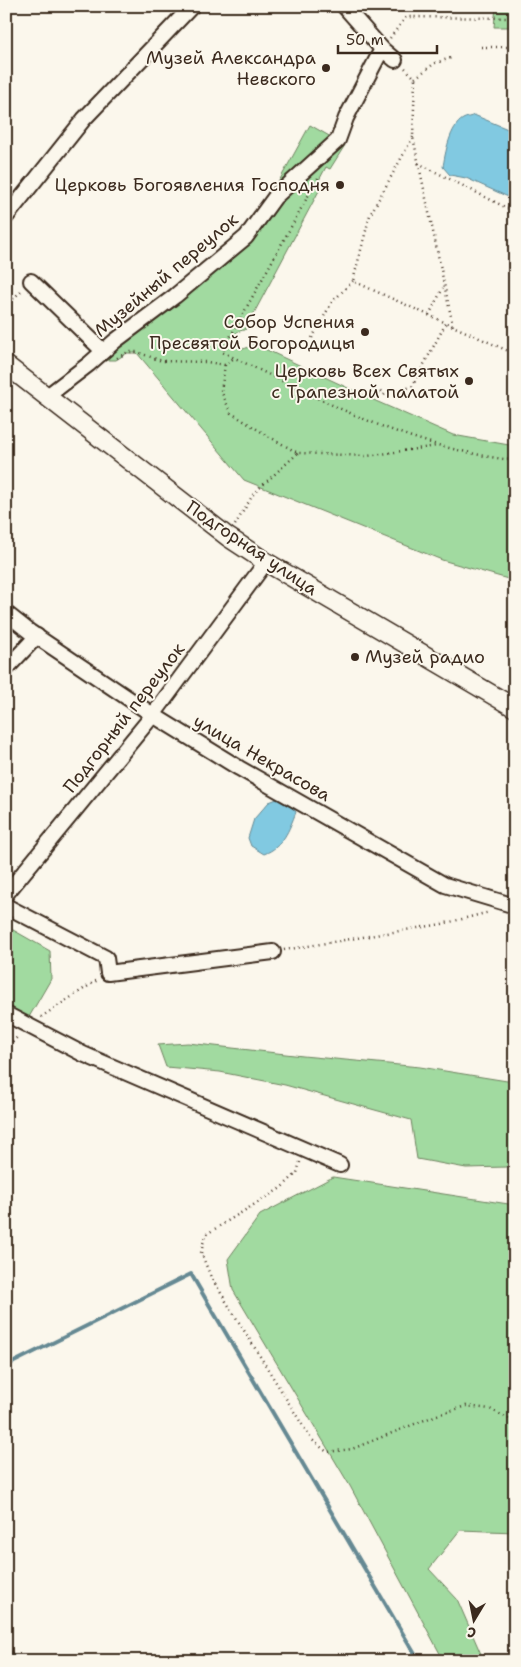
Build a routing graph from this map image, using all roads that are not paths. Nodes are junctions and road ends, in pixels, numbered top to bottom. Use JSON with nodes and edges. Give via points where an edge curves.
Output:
{"nodes":[{"id":1,"x":192,"y":6,"type":"edge"},
{"id":2,"x":344,"y":6,"type":"edge"},
{"id":3,"x":382,"y":49,"type":"junction"},
{"id":4,"x":399,"y":63,"type":"road end"},
{"id":5,"x":6,"y":217,"type":"edge"},
{"id":6,"x":31,"y":281,"type":"road end"},
{"id":7,"x":103,"y":351,"type":"junction"},
{"id":8,"x":6,"y":365,"type":"edge"},
{"id":9,"x":46,"y":397,"type":"junction"},
{"id":10,"x":266,"y":562,"type":"junction"},
{"id":11,"x":6,"y":613,"type":"edge"},
{"id":12,"x":37,"y":636,"type":"junction"},
{"id":13,"x":6,"y":669,"type":"edge"},
{"id":14,"x":515,"y":708,"type":"edge"},
{"id":15,"x":153,"y":714,"type":"junction"},
{"id":16,"x":6,"y":894,"type":"edge"},
{"id":17,"x":6,"y":906,"type":"edge"},
{"id":18,"x":515,"y":906,"type":"edge"},
{"id":19,"x":273,"y":952,"type":"road end"},
{"id":20,"x":6,"y":1014,"type":"edge"},
{"id":21,"x":340,"y":1165,"type":"dead end"}],
"edges":[{"from":1,"to":5,"type":"street","via":[[84,119]]},
{"from":2,"to":3,"type":"street"},
{"from":3,"to":4,"type":"street"},
{"from":3,"to":7,"type":"street","name":"Музейный переулок","via":[[338,140],[275,197],[246,237]]},
{"from":6,"to":7,"type":"street"},
{"from":7,"to":9,"type":"street","name":"Музейный переулок"},
{"from":8,"to":9,"type":"main road","name":"Подгорная улица"},
{"from":9,"to":10,"type":"main road","name":"Подгорная улица","via":[[228,537]]},
{"from":10,"to":14,"type":"main road","name":"Подгорная улица"},
{"from":10,"to":15,"type":"street","name":"Подгорный переулок"},
{"from":11,"to":12,"type":"street","name":"улица Некрасова"},
{"from":12,"to":13,"type":"street"},
{"from":12,"to":15,"type":"street","name":"улица Некрасова"},
{"from":15,"to":16,"type":"street","name":"Подгорный переулок"},
{"from":15,"to":18,"type":"street","name":"улица Некрасова","via":[[239,768],[446,885]]},
{"from":17,"to":19,"type":"street","via":[[106,958],[108,973]]},
{"from":20,"to":21,"type":"street","via":[[83,1054]]}]}
